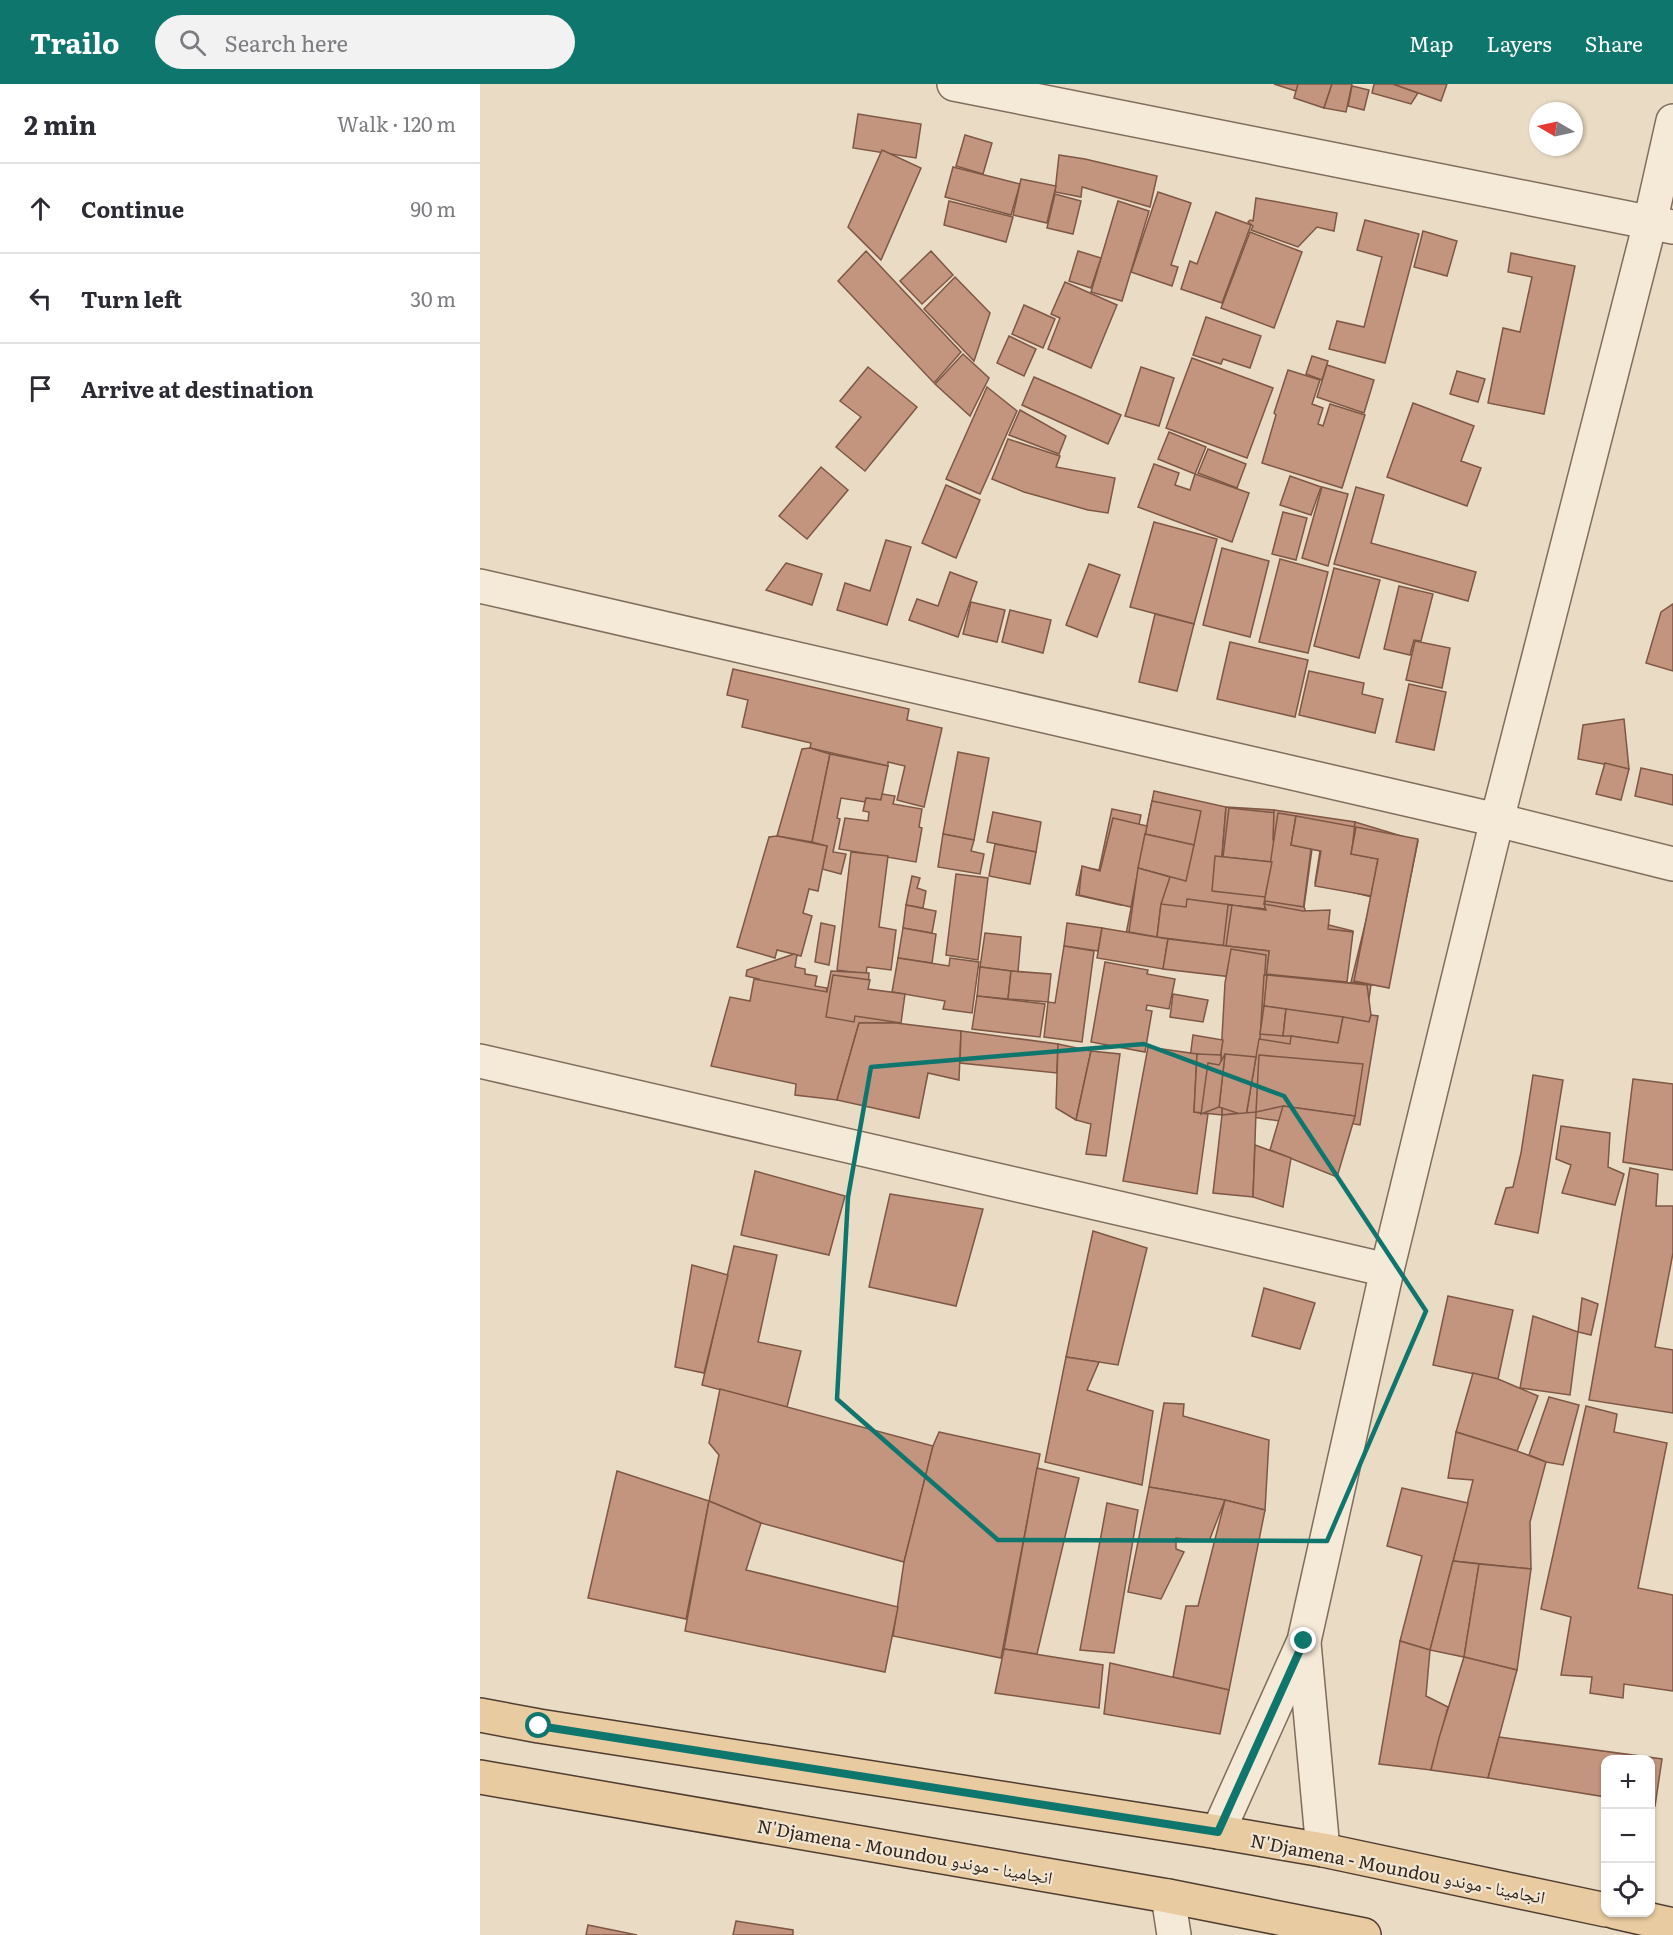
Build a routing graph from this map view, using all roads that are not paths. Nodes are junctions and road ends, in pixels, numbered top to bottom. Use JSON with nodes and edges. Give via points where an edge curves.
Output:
{"nodes":[{"id":1,"x":954,"y":84,"type":"edge"},
{"id":2,"x":1673,"y":121,"type":"edge"},
{"id":3,"x":1661,"y":225,"type":"edge"},
{"id":4,"x":480,"y":586,"type":"edge"},
{"id":5,"x":1497,"y":820,"type":"junction"},
{"id":6,"x":1673,"y":864,"type":"edge"},
{"id":7,"x":480,"y":1062,"type":"edge"},
{"id":8,"x":1387,"y":1270,"type":"junction"},
{"id":9,"x":1304,"y":1641,"type":"junction"},
{"id":10,"x":480,"y":1716,"type":"edge"},
{"id":11,"x":480,"y":1777,"type":"edge"},
{"id":12,"x":1218,"y":1832,"type":"junction"},
{"id":13,"x":1323,"y":1850,"type":"junction"},
{"id":14,"x":1168,"y":1896,"type":"junction"},
{"id":15,"x":1601,"y":1909,"type":"edge"},
{"id":16,"x":1638,"y":1917,"type":"edge"},
{"id":17,"x":1673,"y":1925,"type":"edge"},
{"id":18,"x":1268,"y":1926,"type":"edge"},
{"id":19,"x":1174,"y":1935,"type":"edge"},
{"id":20,"x":1364,"y":1935,"type":"edge"}],
"edges":[{"from":1,"to":3,"type":"street"},
{"from":2,"to":3,"type":"street"},
{"from":3,"to":5,"type":"street"},
{"from":4,"to":5,"type":"street"},
{"from":5,"to":6,"type":"street"},
{"from":5,"to":8,"type":"street"},
{"from":7,"to":8,"type":"street"},
{"from":8,"to":9,"type":"street"},
{"from":9,"to":12,"type":"street"},
{"from":9,"to":13,"type":"street"},
{"from":10,"to":12,"type":"main road","name":"N'Djamena - Moundou انجامينا - موندو"},
{"from":11,"to":14,"type":"main road","name":"N'Djamena - Moundou انجامينا - موندو"},
{"from":12,"to":13,"type":"main road","name":"N'Djamena - Moundou انجامينا - موندو"},
{"from":13,"to":15,"type":"main road","name":"N'Djamena - Moundou انجامينا - موندو"},
{"from":14,"to":18,"type":"main road","name":"N'Djamena - Moundou انجامينا - موندو"},
{"from":14,"to":19,"type":"street"},
{"from":16,"to":17,"type":"main road"},
{"from":18,"to":20,"type":"main road","name":"N'Djamena - Moundou انجامينا - موندو"}]}
